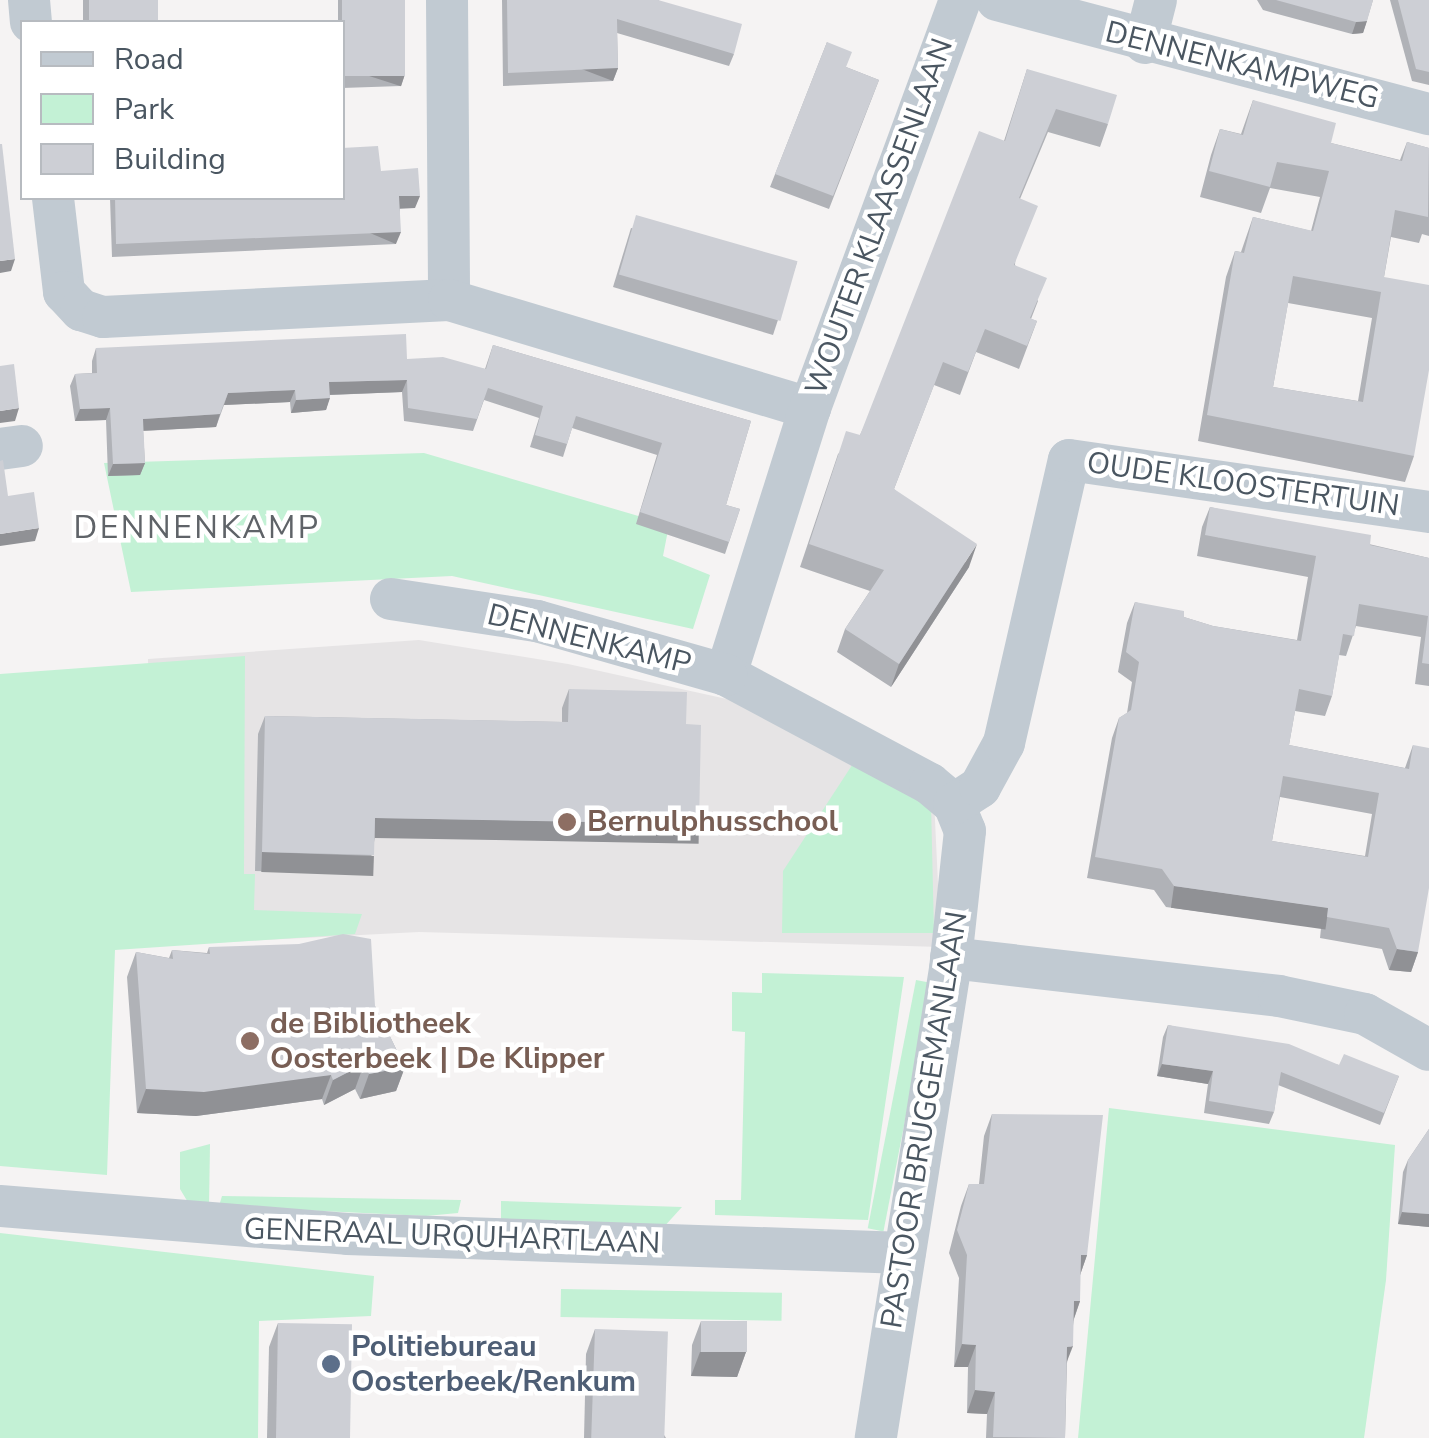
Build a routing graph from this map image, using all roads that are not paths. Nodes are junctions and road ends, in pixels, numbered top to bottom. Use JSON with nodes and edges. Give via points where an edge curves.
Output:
{"nodes":[{"id":1,"x":447,"y":0,"type":"edge"},
{"id":2,"x":960,"y":0,"type":"edge"},
{"id":3,"x":997,"y":0,"type":"edge"},
{"id":4,"x":1156,"y":0,"type":"edge"},
{"id":5,"x":1145,"y":43,"type":"junction"},
{"id":6,"x":1429,"y":114,"type":"edge"},
{"id":7,"x":53,"y":200,"type":"edge"},
{"id":8,"x":449,"y":300,"type":"junction"},
{"id":9,"x":810,"y":408,"type":"junction"},
{"id":10,"x":1429,"y":512,"type":"edge"},
{"id":11,"x":392,"y":599,"type":"dead end"},
{"id":12,"x":726,"y":675,"type":"junction"},
{"id":13,"x":954,"y":804,"type":"junction"},
{"id":14,"x":950,"y":958,"type":"junction"},
{"id":15,"x":1429,"y":1050,"type":"edge"},
{"id":16,"x":0,"y":1206,"type":"edge"},
{"id":17,"x":906,"y":1253,"type":"junction"},
{"id":18,"x":876,"y":1438,"type":"edge"}],
"edges":[{"from":1,"to":8,"type":"street"},
{"from":2,"to":9,"type":"street","name":"WOUTER KLAASSENLAAN"},
{"from":3,"to":5,"type":"street","name":"DENNENKAMPWEG"},
{"from":4,"to":5,"type":"street"},
{"from":5,"to":6,"type":"street","name":"DENNENKAMPWEG"},
{"from":7,"to":8,"type":"street","name":"WOUTER KLAASSENLAAN","via":[[64,292],[81,310],[103,318]]},
{"from":8,"to":9,"type":"street","name":"WOUTER KLAASSENLAAN"},
{"from":9,"to":12,"type":"street"},
{"from":10,"to":13,"type":"street","name":"OUDE KLOOSTERTUIN","via":[[1069,460],[1004,742],[980,786]]},
{"from":11,"to":12,"type":"street","name":"DENNENKAMP","via":[[537,621]]},
{"from":12,"to":13,"type":"street","name":"DENNENKAMP","via":[[838,730]]},
{"from":13,"to":14,"type":"street","name":"PASTOOR BRUGGEMANLAAN","via":[[965,831],[965,858]]},
{"from":14,"to":15,"type":"street","via":[[1279,996],[1365,1014]]},
{"from":14,"to":17,"type":"street","name":"PASTOOR BRUGGEMANLAAN"},
{"from":16,"to":17,"type":"street","name":"GENERAAL URQUHARTLAAN","via":[[347,1234]]},
{"from":17,"to":18,"type":"street","name":"PASTOOR BRUGGEMANLAAN"}]}
